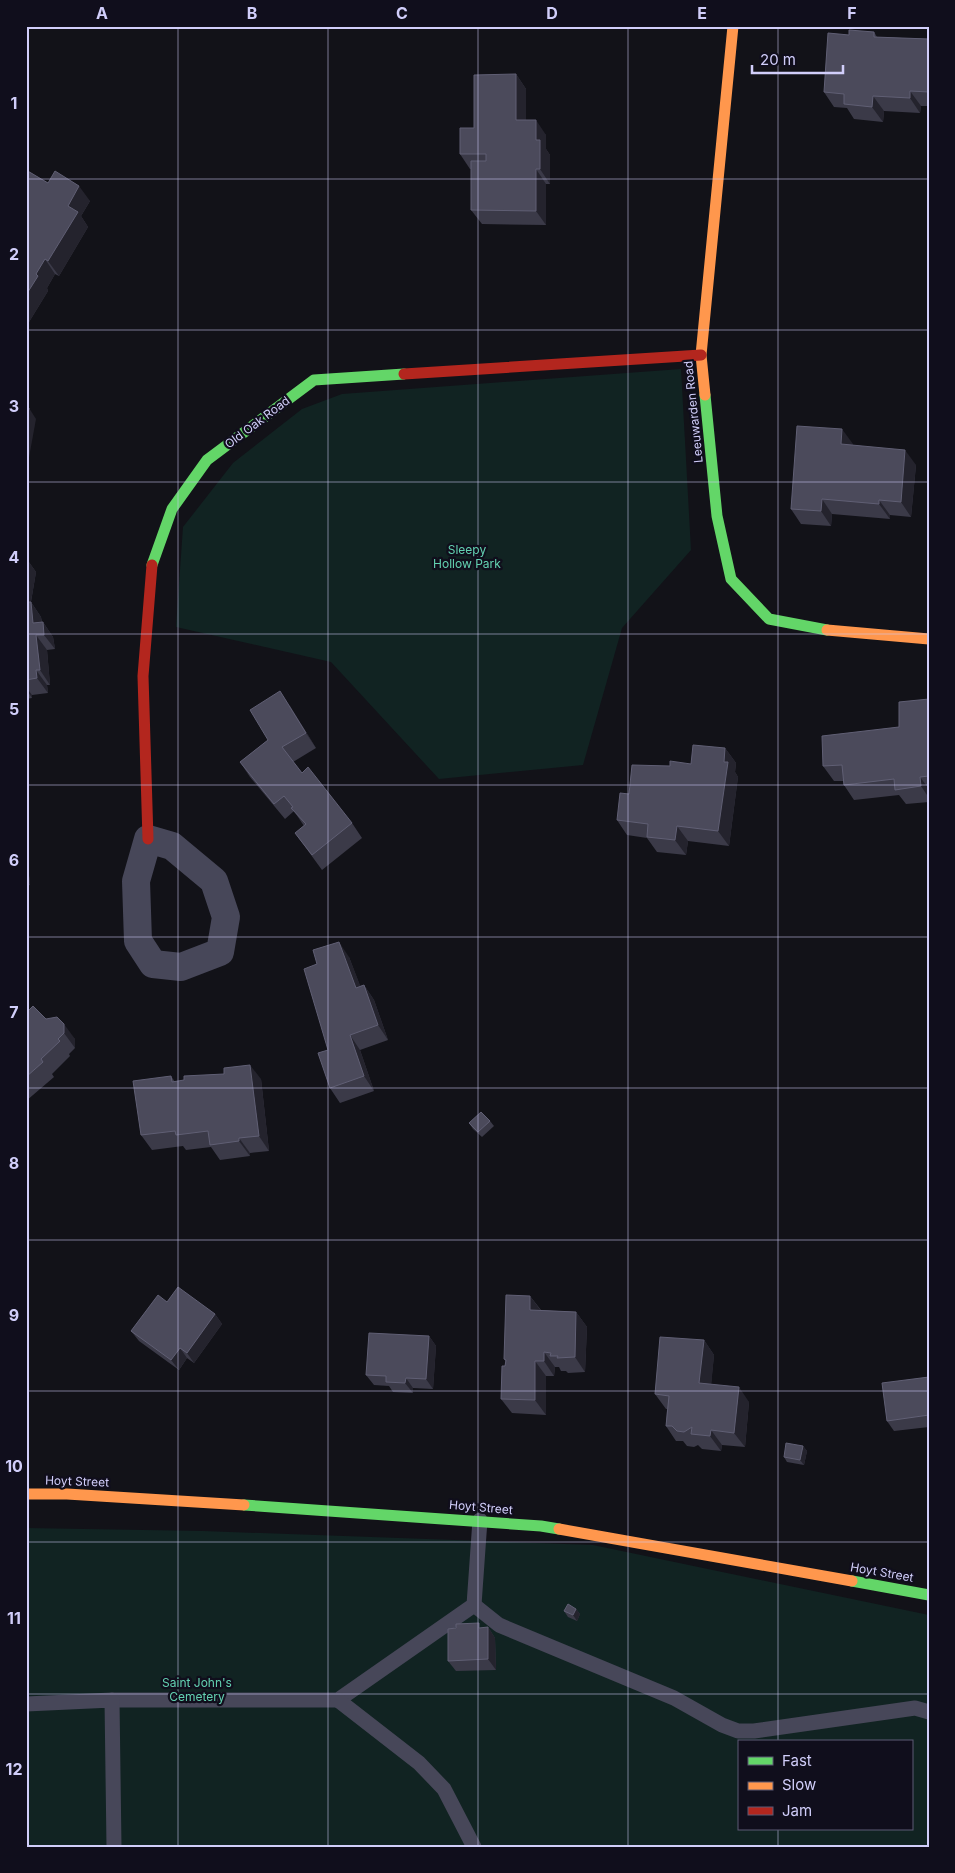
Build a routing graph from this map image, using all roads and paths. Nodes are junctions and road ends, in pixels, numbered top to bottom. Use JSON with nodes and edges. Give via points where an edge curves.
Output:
{"nodes":[{"id":1,"x":733,"y":26,"type":"edge"},
{"id":2,"x":700,"y":355,"type":"junction"},
{"id":3,"x":929,"y":639,"type":"edge"},
{"id":4,"x":148,"y":839,"type":"junction"},
{"id":5,"x":26,"y":1494,"type":"edge"},
{"id":6,"x":480,"y":1520,"type":"junction"},
{"id":7,"x":929,"y":1595,"type":"edge"},
{"id":8,"x":474,"y":1605,"type":"junction"},
{"id":9,"x":112,"y":1700,"type":"junction"},
{"id":10,"x":338,"y":1700,"type":"junction"},
{"id":11,"x":26,"y":1704,"type":"edge"},
{"id":12,"x":929,"y":1712,"type":"edge"},
{"id":13,"x":114,"y":1847,"type":"edge"},
{"id":14,"x":474,"y":1847,"type":"edge"}],
"edges":[{"from":1,"to":2,"type":"street","name":"Leeuwarden Road"},
{"from":2,"to":3,"type":"street","name":"Leeuwarden Road","via":[[718,516],[731,579],[769,619],[822,630]]},
{"from":2,"to":4,"type":"street","name":"Old Oak Road","via":[[314,380],[207,460],[172,509],[152,559],[143,676]]},
{"from":4,"to":4,"type":"street","name":"Old Oak Road","via":[[136,881],[138,941],[153,964],[181,966],[220,952],[226,917],[214,881],[172,846]]},
{"from":5,"to":6,"type":"street","name":"Hoyt Street"},
{"from":6,"to":7,"type":"street","name":"Hoyt Street","via":[[541,1526]]},
{"from":6,"to":8,"type":"lane"},
{"from":8,"to":10,"type":"lane"},
{"from":8,"to":12,"type":"lane","via":[[499,1625],[674,1698],[738,1731],[754,1732],[915,1708]]},
{"from":9,"to":10,"type":"lane"},
{"from":9,"to":11,"type":"lane"},
{"from":9,"to":13,"type":"lane"},
{"from":10,"to":14,"type":"lane","via":[[420,1763],[444,1790]]}]}
